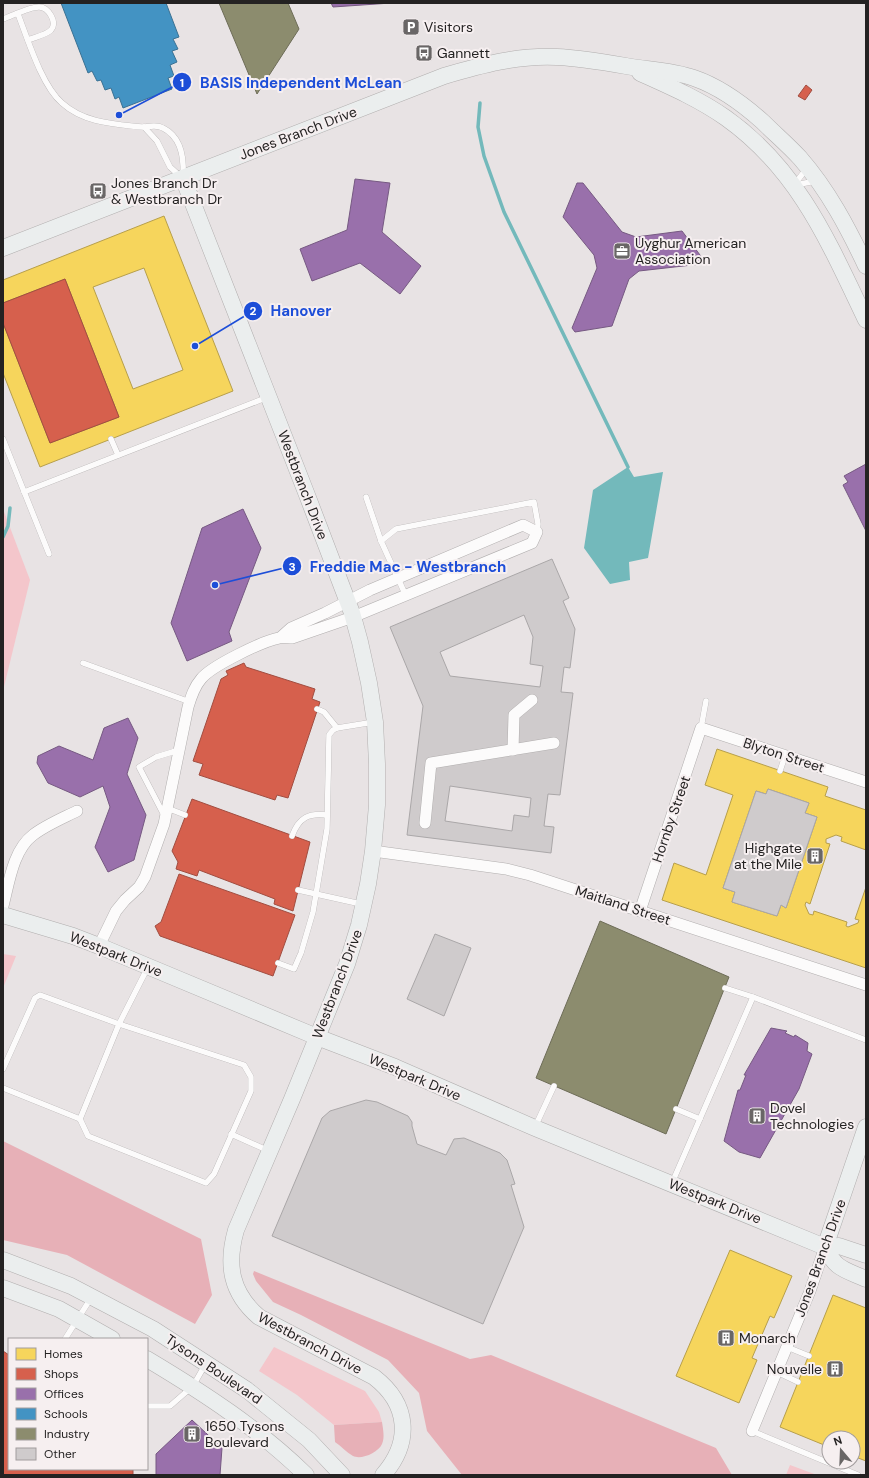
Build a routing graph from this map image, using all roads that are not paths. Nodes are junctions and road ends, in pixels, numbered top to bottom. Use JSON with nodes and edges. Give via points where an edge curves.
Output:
{"nodes":[{"id":1,"x":18,"y":14,"type":"junction"},
{"id":2,"x":3,"y":19,"type":"edge"},
{"id":3,"x":28,"y":40,"type":"junction"},
{"id":4,"x":626,"y":66,"type":"junction"},
{"id":5,"x":144,"y":127,"type":"junction"},
{"id":6,"x":808,"y":168,"type":"junction"},
{"id":7,"x":183,"y":178,"type":"junction"},
{"id":8,"x":818,"y":181,"type":"junction"},
{"id":9,"x":794,"y":185,"type":"junction"},
{"id":10,"x":3,"y":248,"type":"edge"},
{"id":11,"x":866,"y":266,"type":"edge"},
{"id":12,"x":866,"y":320,"type":"edge"},
{"id":13,"x":268,"y":396,"type":"junction"},
{"id":14,"x":3,"y":439,"type":"edge"},
{"id":15,"x":111,"y":439,"type":"dead end"},
{"id":16,"x":118,"y":455,"type":"junction"},
{"id":17,"x":24,"y":492,"type":"junction"},
{"id":18,"x":366,"y":497,"type":"dead end"},
{"id":19,"x":537,"y":532,"type":"junction"},
{"id":20,"x":382,"y":541,"type":"junction"},
{"id":21,"x":49,"y":554,"type":"dead end"},
{"id":22,"x":398,"y":579,"type":"junction"},
{"id":23,"x":406,"y":596,"type":"junction"},
{"id":24,"x":347,"y":602,"type":"junction"},
{"id":25,"x":354,"y":617,"type":"junction"},
{"id":26,"x":281,"y":637,"type":"junction"},
{"id":27,"x":83,"y":663,"type":"dead end"},
{"id":28,"x":532,"y":700,"type":"dead end"},
{"id":29,"x":190,"y":702,"type":"junction"},
{"id":30,"x":706,"y":702,"type":"dead end"},
{"id":31,"x":317,"y":709,"type":"dead end"},
{"id":32,"x":375,"y":722,"type":"junction"},
{"id":33,"x":337,"y":728,"type":"junction"},
{"id":34,"x":701,"y":728,"type":"junction"},
{"id":35,"x":554,"y":743,"type":"dead end"},
{"id":36,"x":179,"y":750,"type":"junction"},
{"id":37,"x":513,"y":750,"type":"junction"},
{"id":38,"x":785,"y":756,"type":"junction"},
{"id":39,"x":780,"y":771,"type":"dead end"},
{"id":40,"x":866,"y":782,"type":"edge"},
{"id":41,"x":77,"y":811,"type":"dead end"},
{"id":42,"x":166,"y":813,"type":"junction"},
{"id":43,"x":185,"y":815,"type":"dead end"},
{"id":44,"x":327,"y":815,"type":"junction"},
{"id":45,"x":425,"y":823,"type":"dead end"},
{"id":46,"x":292,"y":836,"type":"dead end"},
{"id":47,"x":374,"y":851,"type":"junction"},
{"id":48,"x":298,"y":890,"type":"dead end"},
{"id":49,"x":317,"y":893,"type":"junction"},
{"id":50,"x":363,"y":905,"type":"junction"},
{"id":51,"x":3,"y":906,"type":"edge"},
{"id":52,"x":640,"y":910,"type":"junction"},
{"id":53,"x":3,"y":914,"type":"edge"},
{"id":54,"x":99,"y":946,"type":"junction"},
{"id":55,"x":278,"y":963,"type":"dead end"},
{"id":56,"x":148,"y":966,"type":"junction"},
{"id":57,"x":866,"y":985,"type":"edge"},
{"id":58,"x":725,"y":988,"type":"dead end"},
{"id":59,"x":753,"y":997,"type":"junction"},
{"id":60,"x":119,"y":1024,"type":"junction"},
{"id":61,"x":317,"y":1036,"type":"junction"},
{"id":62,"x":866,"y":1040,"type":"edge"},
{"id":63,"x":3,"y":1069,"type":"edge"},
{"id":64,"x":554,"y":1086,"type":"dead end"},
{"id":65,"x":3,"y":1088,"type":"edge"},
{"id":66,"x":676,"y":1110,"type":"dead end"},
{"id":67,"x":700,"y":1119,"type":"junction"},
{"id":68,"x":80,"y":1120,"type":"junction"},
{"id":69,"x":866,"y":1127,"type":"edge"},
{"id":70,"x":535,"y":1128,"type":"junction"},
{"id":71,"x":231,"y":1134,"type":"junction"},
{"id":72,"x":269,"y":1151,"type":"junction"},
{"id":73,"x":672,"y":1184,"type":"junction"},
{"id":74,"x":825,"y":1247,"type":"junction"},
{"id":75,"x":866,"y":1255,"type":"edge"},
{"id":76,"x":3,"y":1260,"type":"edge"},
{"id":77,"x":866,"y":1278,"type":"edge"},
{"id":78,"x":3,"y":1288,"type":"edge"},
{"id":79,"x":92,"y":1296,"type":"junction"},
{"id":80,"x":78,"y":1320,"type":"junction"},
{"id":81,"x":66,"y":1338,"type":"edge"},
{"id":82,"x":110,"y":1338,"type":"edge"},
{"id":83,"x":787,"y":1347,"type":"junction"},
{"id":84,"x":809,"y":1356,"type":"dead end"},
{"id":85,"x":148,"y":1360,"type":"edge"},
{"id":86,"x":207,"y":1363,"type":"junction"},
{"id":87,"x":777,"y":1372,"type":"junction"},
{"id":88,"x":798,"y":1382,"type":"dead end"},
{"id":89,"x":193,"y":1386,"type":"junction"},
{"id":90,"x":148,"y":1406,"type":"edge"},
{"id":91,"x":752,"y":1431,"type":"joint"},
{"id":92,"x":306,"y":1475,"type":"edge"},
{"id":93,"x":342,"y":1475,"type":"edge"},
{"id":94,"x":383,"y":1475,"type":"edge"},
{"id":95,"x":858,"y":1475,"type":"edge"}],
"edges":[{"from":1,"to":2,"type":"lane"},
{"from":1,"to":3,"type":"lane"},
{"from":1,"to":3,"type":"lane","via":[[34,7],[41,7],[51,15],[52,29]]},
{"from":3,"to":5,"type":"lane","via":[[48,87],[68,108],[92,120]]},
{"from":4,"to":6,"type":"street","name":"Jones Branch Drive","via":[[676,73],[713,86],[751,112]]},
{"from":4,"to":7,"type":"street","name":"Jones Branch Drive","via":[[556,57],[496,61],[444,76]]},
{"from":4,"to":9,"type":"street","name":"Jones Branch Drive","via":[[684,93],[725,117],[749,137]]},
{"from":5,"to":7,"type":"lane","via":[[157,141],[170,167]]},
{"from":5,"to":7,"type":"lane","via":[[162,127],[173,136],[182,151]]},
{"from":6,"to":8,"type":"street","name":"Jones Branch Drive"},
{"from":6,"to":9,"type":"lane"},
{"from":7,"to":10,"type":"street","name":"Jones Branch Drive"},
{"from":7,"to":13,"type":"street","name":"Westbranch Drive"},
{"from":8,"to":9,"type":"lane"},
{"from":8,"to":11,"type":"street","name":"Jones Branch Drive"},
{"from":9,"to":12,"type":"street","name":"Jones Branch Drive","via":[[822,229]]},
{"from":13,"to":16,"type":"lane"},
{"from":13,"to":24,"type":"street","name":"Westbranch Drive"},
{"from":14,"to":17,"type":"lane"},
{"from":15,"to":16,"type":"lane"},
{"from":16,"to":17,"type":"lane"},
{"from":17,"to":21,"type":"lane"},
{"from":18,"to":20,"type":"lane"},
{"from":19,"to":20,"type":"lane","via":[[534,502],[396,529]]},
{"from":19,"to":22,"type":"street","via":[[523,525]]},
{"from":19,"to":23,"type":"street","via":[[532,543]]},
{"from":20,"to":22,"type":"lane"},
{"from":22,"to":23,"type":"lane"},
{"from":22,"to":24,"type":"street"},
{"from":23,"to":25,"type":"street"},
{"from":24,"to":25,"type":"street","name":"Westbranch Drive"},
{"from":24,"to":26,"type":"street","via":[[291,628]]},
{"from":25,"to":26,"type":"street","via":[[292,638]]},
{"from":25,"to":32,"type":"street","name":"Westbranch Drive"},
{"from":26,"to":29,"type":"street","via":[[214,668],[201,679]]},
{"from":27,"to":29,"type":"lane"},
{"from":28,"to":37,"type":"street","via":[[514,714]]},
{"from":29,"to":36,"type":"street"},
{"from":30,"to":34,"type":"lane"},
{"from":31,"to":33,"type":"lane","via":[[324,712]]},
{"from":32,"to":33,"type":"lane"},
{"from":32,"to":47,"type":"street","name":"Westbranch Drive","via":[[377,805]]},
{"from":33,"to":44,"type":"lane","via":[[329,735]]},
{"from":34,"to":38,"type":"street","name":"Blyton Street"},
{"from":34,"to":52,"type":"street","name":"Hornby Street"},
{"from":35,"to":37,"type":"street"},
{"from":36,"to":42,"type":"street"},
{"from":36,"to":42,"type":"lane","via":[[156,757],[139,767]]},
{"from":37,"to":45,"type":"street","via":[[431,763]]},
{"from":38,"to":39,"type":"lane"},
{"from":38,"to":40,"type":"street","name":"Blyton Street"},
{"from":41,"to":51,"type":"street","via":[[33,834],[26,841],[16,860]]},
{"from":42,"to":43,"type":"lane"},
{"from":42,"to":54,"type":"street","via":[[145,877],[116,911]]},
{"from":44,"to":46,"type":"lane","via":[[306,817],[295,827]]},
{"from":44,"to":49,"type":"lane"},
{"from":47,"to":50,"type":"street","name":"Westbranch Drive"},
{"from":47,"to":52,"type":"street","name":"Maitland Street","via":[[518,872]]},
{"from":48,"to":49,"type":"lane"},
{"from":49,"to":50,"type":"lane"},
{"from":49,"to":55,"type":"lane","via":[[294,969]]},
{"from":50,"to":61,"type":"street","name":"Westbranch Drive","via":[[347,964]]},
{"from":52,"to":57,"type":"street","name":"Maitland Street"},
{"from":53,"to":54,"type":"street","name":"Westpark Drive"},
{"from":54,"to":56,"type":"street","name":"Westpark Drive"},
{"from":56,"to":60,"type":"lane"},
{"from":56,"to":61,"type":"street","name":"Westpark Drive"},
{"from":58,"to":59,"type":"lane"},
{"from":59,"to":62,"type":"lane"},
{"from":59,"to":67,"type":"lane"},
{"from":60,"to":63,"type":"lane","via":[[40,995],[35,998]]},
{"from":60,"to":68,"type":"lane"},
{"from":60,"to":71,"type":"lane","via":[[244,1065],[252,1077],[250,1091]]},
{"from":61,"to":70,"type":"street","name":"Westpark Drive"},
{"from":61,"to":72,"type":"street","name":"Westbranch Drive"},
{"from":64,"to":70,"type":"lane"},
{"from":65,"to":68,"type":"lane"},
{"from":66,"to":67,"type":"lane"},
{"from":67,"to":73,"type":"lane"},
{"from":68,"to":71,"type":"lane","via":[[88,1136],[206,1183],[214,1174]]},
{"from":69,"to":74,"type":"street","name":"Jones Branch Drive"},
{"from":70,"to":73,"type":"street","name":"Westpark Drive"},
{"from":71,"to":72,"type":"lane"},
{"from":72,"to":94,"type":"street","name":"Westbranch Drive","via":[[236,1230],[231,1256],[234,1284],[249,1308],[268,1323],[374,1377],[394,1396],[399,1408],[403,1435],[395,1460]]},
{"from":73,"to":74,"type":"street","name":"Westpark Drive"},
{"from":74,"to":75,"type":"street","name":"Westpark Drive","via":[[839,1246]]},
{"from":74,"to":77,"type":"street","via":[[834,1264]]},
{"from":74,"to":83,"type":"street","name":"Jones Branch Drive"},
{"from":76,"to":79,"type":"street","name":"Tysons Boulevard"},
{"from":78,"to":80,"type":"street","via":[[59,1309]]},
{"from":79,"to":80,"type":"lane"},
{"from":79,"to":86,"type":"street","name":"Tysons Boulevard","via":[[146,1324]]},
{"from":80,"to":81,"type":"lane"},
{"from":80,"to":82,"type":"street"},
{"from":83,"to":84,"type":"lane"},
{"from":83,"to":87,"type":"street","name":"Jones Branch Drive"},
{"from":85,"to":89,"type":"street","name":"Tysons Boulevard"},
{"from":86,"to":89,"type":"lane"},
{"from":86,"to":93,"type":"street","name":"Tysons Boulevard","via":[[247,1390],[309,1440]]},
{"from":87,"to":88,"type":"lane"},
{"from":87,"to":91,"type":"street","name":"Jones Branch Drive"},
{"from":89,"to":90,"type":"lane","via":[[170,1406]]},
{"from":89,"to":92,"type":"street","name":"Tysons Boulevard","via":[[234,1414],[287,1456]]},
{"from":91,"to":95,"type":"lane"}]}
